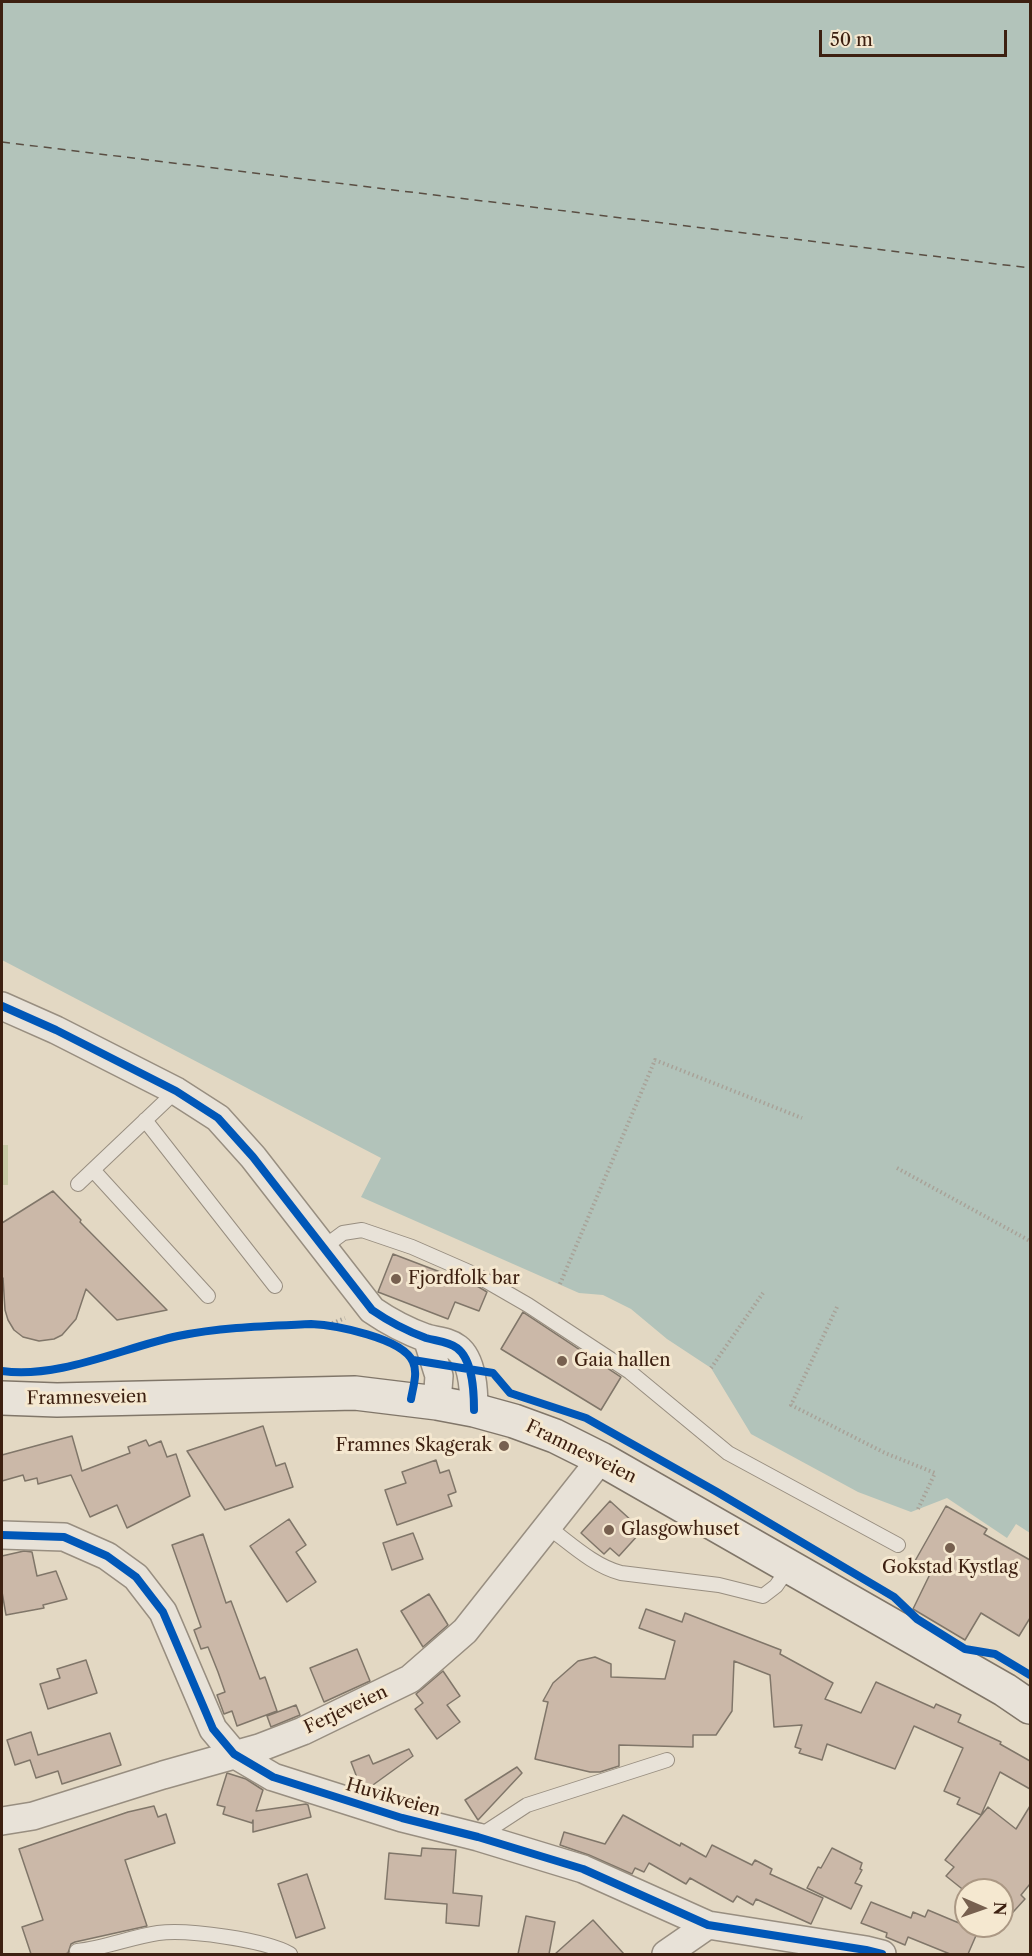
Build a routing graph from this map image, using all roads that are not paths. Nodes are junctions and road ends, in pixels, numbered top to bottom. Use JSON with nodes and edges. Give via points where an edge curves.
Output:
{"nodes":[{"id":1,"x":2,"y":1006,"type":"edge"},
{"id":2,"x":176,"y":1091,"type":"junction"},
{"id":3,"x":145,"y":1120,"type":"junction"},
{"id":4,"x":93,"y":1170,"type":"junction"},
{"id":5,"x":78,"y":1184,"type":"dead end"},
{"id":6,"x":324,"y":1247,"type":"junction"},
{"id":7,"x":275,"y":1286,"type":"dead end"},
{"id":8,"x":208,"y":1296,"type":"dead end"},
{"id":9,"x":427,"y":1338,"type":"junction"},
{"id":10,"x":2,"y":1398,"type":"edge"},
{"id":11,"x":437,"y":1402,"type":"junction"},
{"id":12,"x":474,"y":1410,"type":"junction"},
{"id":13,"x":601,"y":1459,"type":"junction"},
{"id":14,"x":548,"y":1527,"type":"junction"},
{"id":15,"x":2,"y":1535,"type":"edge"},
{"id":16,"x":898,"y":1545,"type":"dead end"},
{"id":17,"x":790,"y":1566,"type":"junction"},
{"id":18,"x":1030,"y":1707,"type":"edge"},
{"id":19,"x":234,"y":1754,"type":"junction"},
{"id":20,"x":667,"y":1760,"type":"dead end"},
{"id":21,"x":2,"y":1821,"type":"edge"},
{"id":22,"x":478,"y":1837,"type":"junction"},
{"id":23,"x":708,"y":1925,"type":"junction"},
{"id":24,"x":77,"y":1951,"type":"dead end"},
{"id":25,"x":290,"y":1954,"type":"edge"},
{"id":26,"x":666,"y":1954,"type":"edge"},
{"id":27,"x":882,"y":1954,"type":"edge"}],
"edges":[{"from":1,"to":2,"type":"street"},
{"from":2,"to":3,"type":"lane"},
{"from":2,"to":6,"type":"street","via":[[218,1118],[254,1157]]},
{"from":3,"to":4,"type":"lane"},
{"from":3,"to":7,"type":"lane"},
{"from":4,"to":5,"type":"lane"},
{"from":4,"to":8,"type":"lane"},
{"from":6,"to":9,"type":"street","via":[[372,1310]]},
{"from":6,"to":16,"type":"lane","via":[[343,1233],[362,1230],[476,1275],[630,1372],[728,1453]]},
{"from":9,"to":11,"type":"street","via":[[439,1376]]},
{"from":9,"to":12,"type":"street","via":[[458,1349],[471,1379]]},
{"from":10,"to":11,"type":"main road","name":"Framnesveien","via":[[356,1394]]},
{"from":11,"to":12,"type":"main road","name":"Framnesveien"},
{"from":12,"to":13,"type":"main road","name":"Framnesveien","via":[[555,1436]]},
{"from":13,"to":14,"type":"street","name":"Ferjeveien"},
{"from":13,"to":17,"type":"main road","name":"Framnesveien"},
{"from":14,"to":17,"type":"lane","via":[[610,1570],[719,1585],[763,1596]]},
{"from":14,"to":19,"type":"street","name":"Ferjeveien","via":[[465,1631],[410,1679],[303,1731]]},
{"from":15,"to":19,"type":"street","name":"Huvikveien","via":[[64,1536],[107,1556],[136,1577],[163,1612],[213,1729]]},
{"from":17,"to":18,"type":"main road","name":"Framnesveien"},
{"from":19,"to":21,"type":"street","name":"Ferjeveien","via":[[33,1816]]},
{"from":19,"to":22,"type":"street","name":"Huvikveien","via":[[273,1777],[402,1818]]},
{"from":20,"to":22,"type":"lane","via":[[527,1805]]},
{"from":22,"to":23,"type":"street","name":"Huvikveien","via":[[583,1869]]},
{"from":23,"to":26,"type":"street"},
{"from":23,"to":27,"type":"street","name":"Huvikveien"},
{"from":24,"to":25,"type":"lane","via":[[169,1932],[249,1940]]}]}
